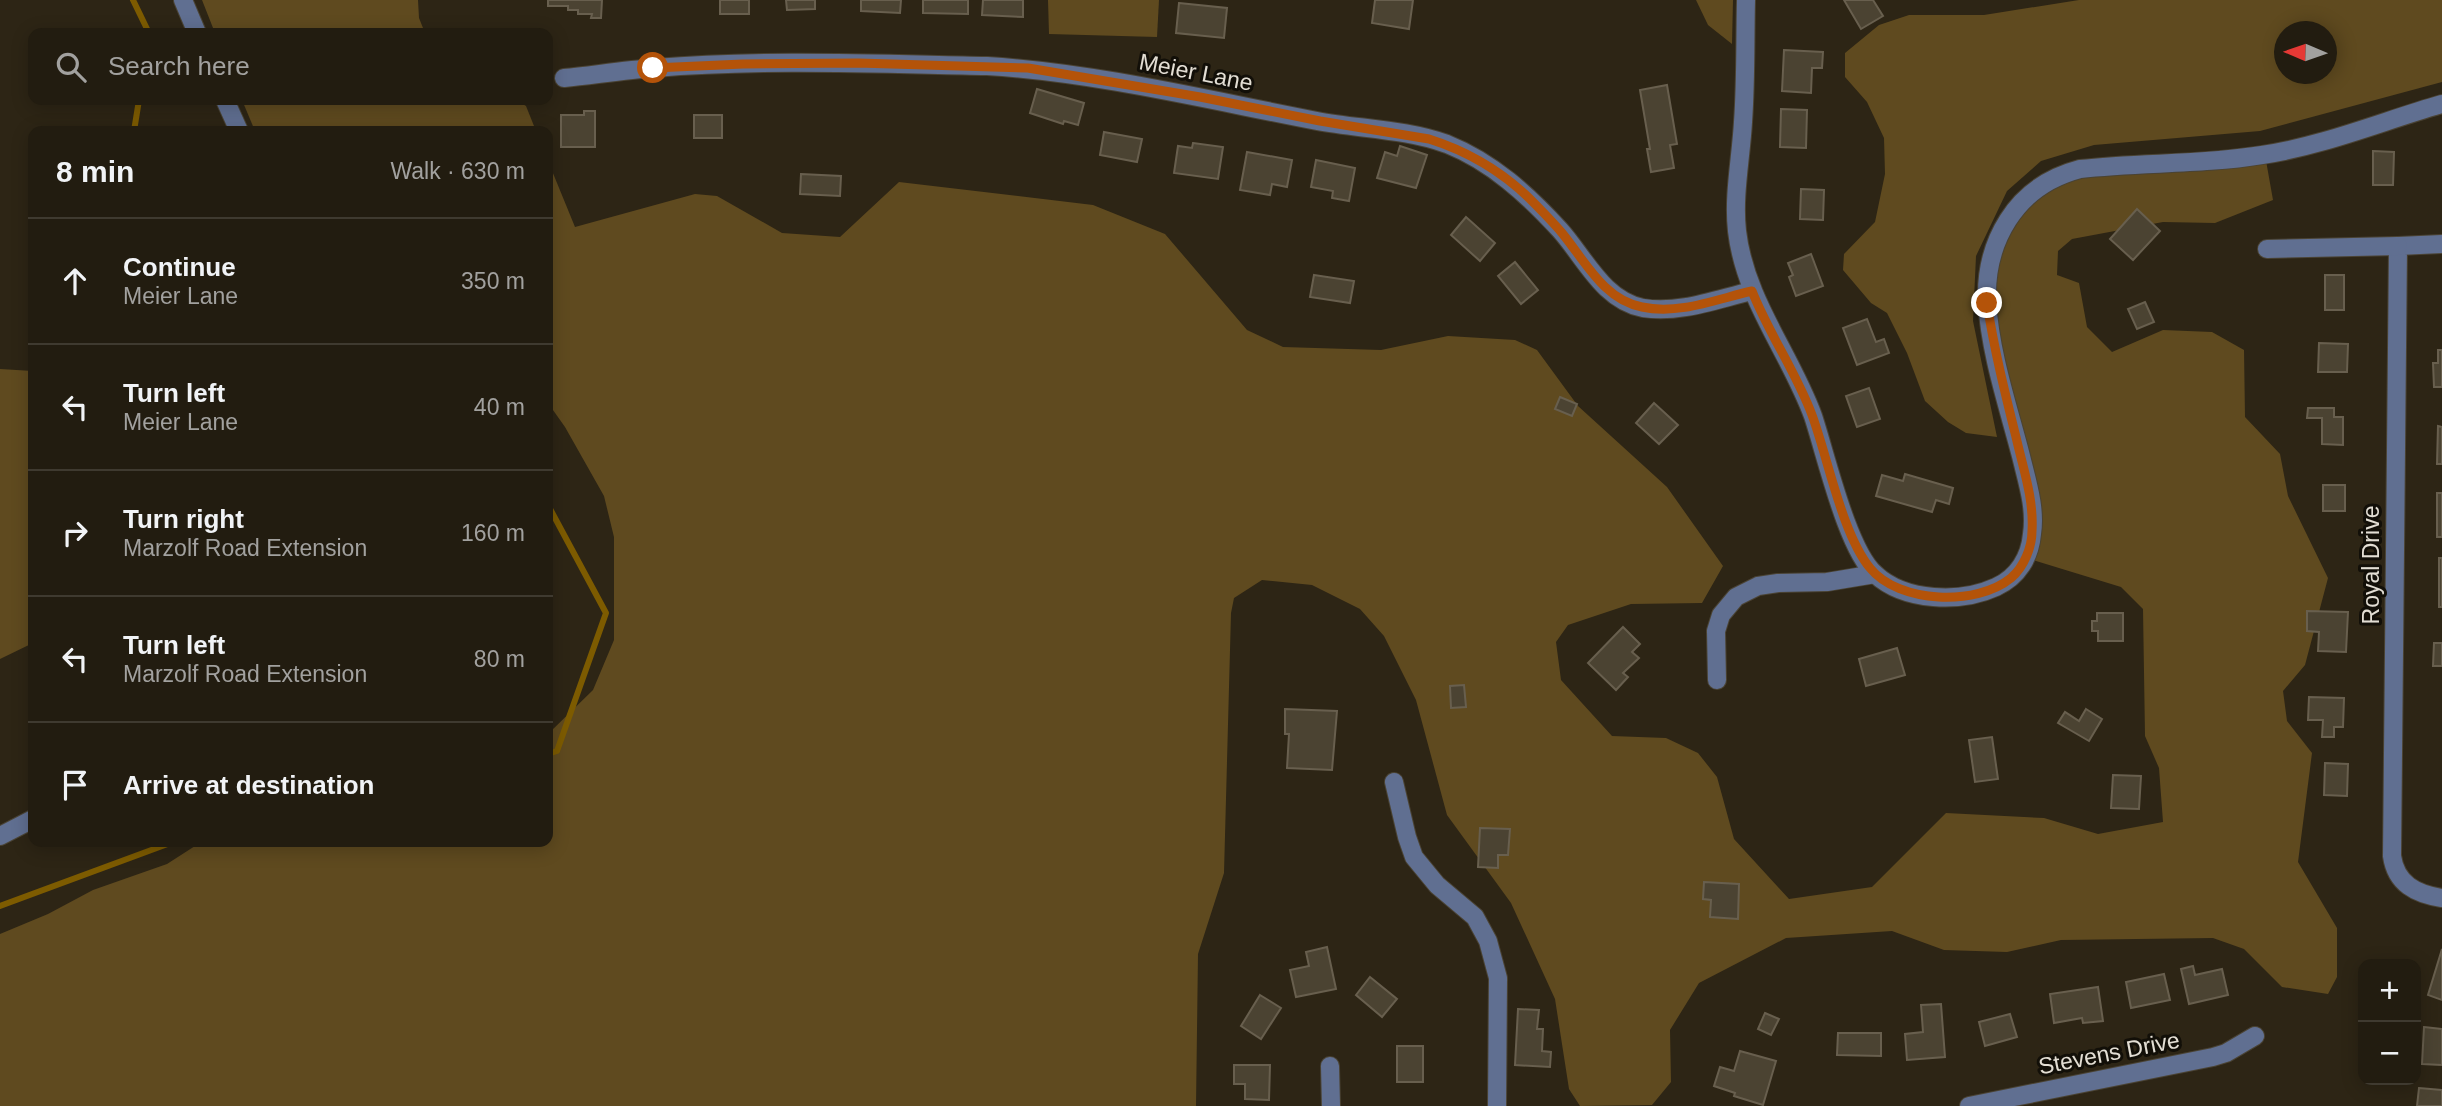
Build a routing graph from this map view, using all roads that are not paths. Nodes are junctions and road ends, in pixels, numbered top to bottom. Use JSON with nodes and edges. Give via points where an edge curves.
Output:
{"nodes":[{"id":1,"x":183,"y":0,"type":"edge"},
{"id":2,"x":1746,"y":0,"type":"edge"},
{"id":3,"x":195,"y":28,"type":"edge"},
{"id":4,"x":564,"y":78,"type":"dead end"},
{"id":5,"x":2442,"y":104,"type":"edge"},
{"id":6,"x":227,"y":105,"type":"edge"},
{"id":7,"x":237,"y":126,"type":"edge"},
{"id":8,"x":2442,"y":244,"type":"edge"},
{"id":9,"x":2398,"y":246,"type":"junction"},
{"id":10,"x":2267,"y":250,"type":"dead end"},
{"id":11,"x":1752,"y":291,"type":"junction"},
{"id":12,"x":1875,"y":574,"type":"junction"},
{"id":13,"x":1717,"y":680,"type":"dead end"},
{"id":14,"x":1394,"y":782,"type":"dead end"},
{"id":15,"x":28,"y":822,"type":"edge"},
{"id":16,"x":0,"y":836,"type":"edge"},
{"id":17,"x":2442,"y":898,"type":"edge"},
{"id":18,"x":2255,"y":1036,"type":"dead end"},
{"id":19,"x":1331,"y":1066,"type":"dead end"},
{"id":20,"x":1331,"y":1106,"type":"edge"},
{"id":21,"x":1497,"y":1106,"type":"edge"},
{"id":22,"x":1969,"y":1106,"type":"edge"}],
"edges":[{"from":1,"to":3,"type":"street"},
{"from":2,"to":11,"type":"street","via":[[1736,226]]},
{"from":4,"to":11,"type":"street","name":"Meier Lane","via":[[743,64],[987,65],[1200,97],[1429,139],[1466,152],[1528,197],[1602,284],[1627,303],[1674,309]]},
{"from":5,"to":12,"type":"street","via":[[2265,155],[2080,169],[2063,173],[2028,195],[2014,209],[1994,248],[1987,290],[1994,345],[2033,512],[2026,558],[2010,579],[1972,594],[1921,596]]},
{"from":6,"to":7,"type":"street"},
{"from":8,"to":9,"type":"street"},
{"from":9,"to":10,"type":"street"},
{"from":9,"to":17,"type":"street","name":"Royal Drive","via":[[2392,856],[2398,875],[2410,888]]},
{"from":11,"to":12,"type":"street","via":[[1812,414],[1857,547]]},
{"from":12,"to":13,"type":"street","via":[[1758,586],[1736,597],[1721,615],[1716,631]]},
{"from":14,"to":21,"type":"street","via":[[1414,857],[1437,886],[1475,917],[1495,961]]},
{"from":15,"to":16,"type":"street"},
{"from":18,"to":22,"type":"street","name":"Stevens Drive","via":[[2213,1057]]},
{"from":19,"to":20,"type":"street"}]}
